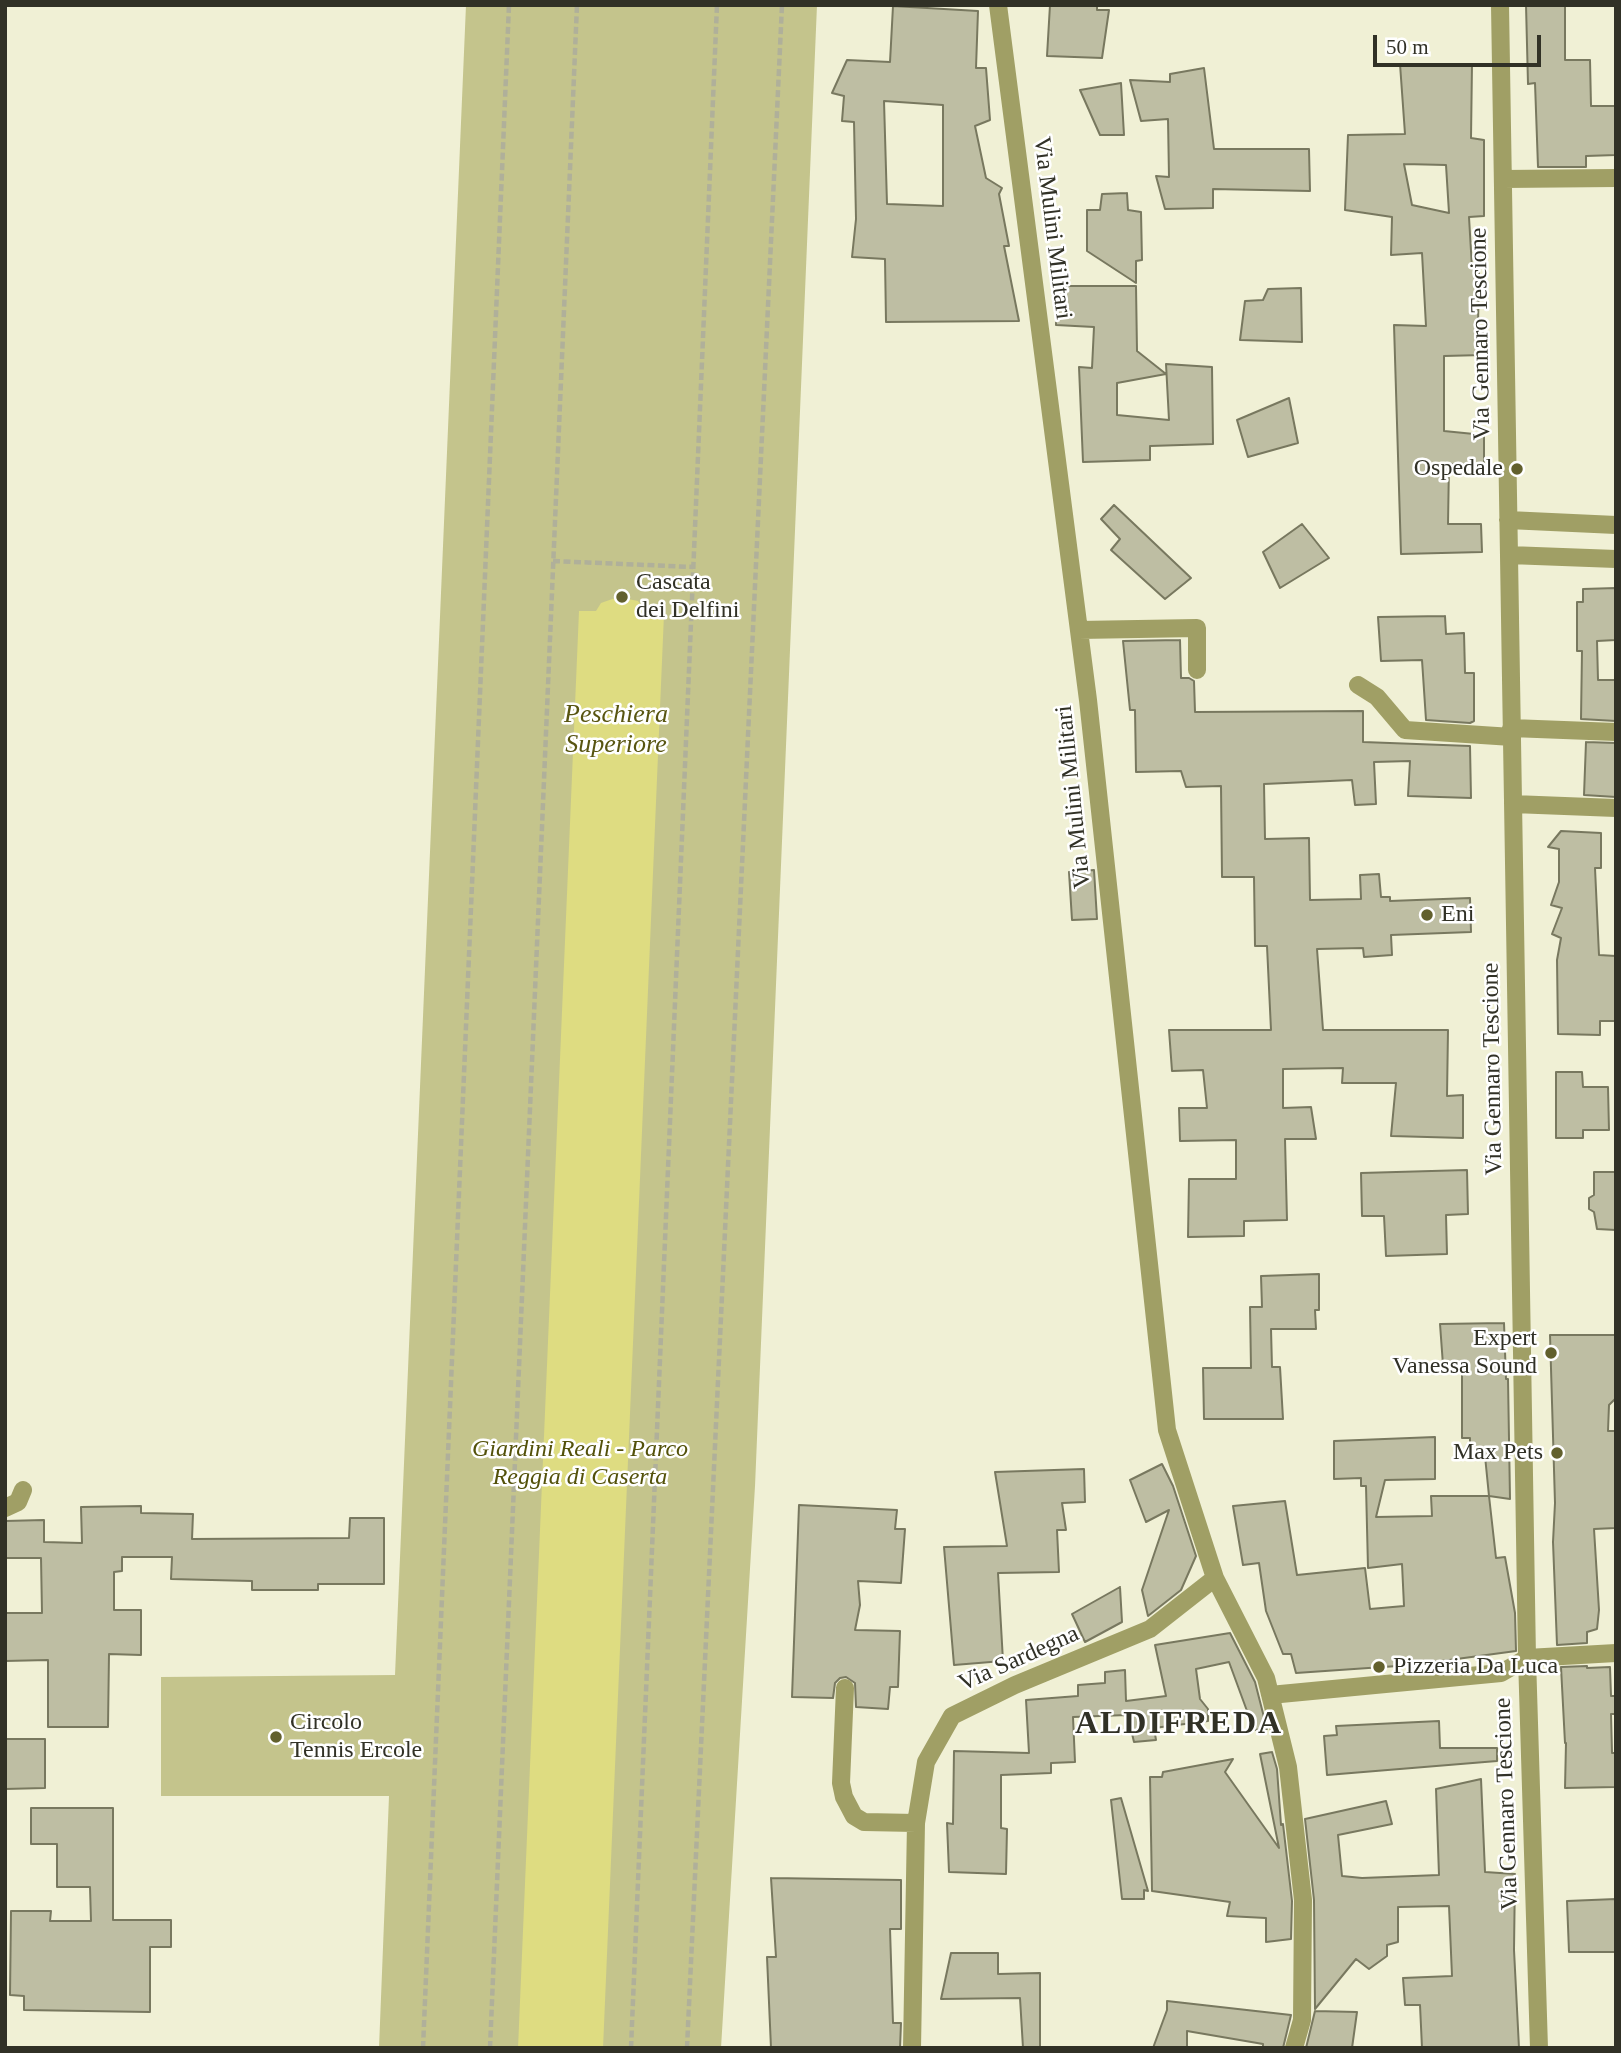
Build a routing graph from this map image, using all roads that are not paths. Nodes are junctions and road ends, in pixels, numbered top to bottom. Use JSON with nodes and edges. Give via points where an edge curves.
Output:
{"nodes":[{"id":1,"x":999,"y":5,"type":"edge"},
{"id":2,"x":1500,"y":5,"type":"edge"},
{"id":3,"x":1616,"y":178,"type":"edge"},
{"id":4,"x":1503,"y":179,"type":"junction"},
{"id":5,"x":1508,"y":520,"type":"junction"},
{"id":6,"x":1616,"y":525,"type":"edge"},
{"id":7,"x":1509,"y":555,"type":"junction"},
{"id":8,"x":1616,"y":559,"type":"edge"},
{"id":9,"x":1079,"y":631,"type":"junction"},
{"id":10,"x":1197,"y":670,"type":"dead end"},
{"id":11,"x":1358,"y":685,"type":"dead end"},
{"id":12,"x":1616,"y":732,"type":"edge"},
{"id":13,"x":1512,"y":733,"type":"junction"},
{"id":14,"x":1513,"y":804,"type":"junction"},
{"id":15,"x":1616,"y":808,"type":"edge"},
{"id":16,"x":23,"y":1490,"type":"dead end"},
{"id":17,"x":5,"y":1508,"type":"edge"},
{"id":18,"x":1215,"y":1578,"type":"junction"},
{"id":19,"x":1616,"y":1653,"type":"edge"},
{"id":20,"x":1527,"y":1658,"type":"junction"},
{"id":21,"x":845,"y":1688,"type":"dead end"},
{"id":22,"x":1270,"y":1695,"type":"junction"},
{"id":23,"x":916,"y":1823,"type":"junction"},
{"id":24,"x":912,"y":2048,"type":"edge"},
{"id":25,"x":1294,"y":2048,"type":"edge"},
{"id":26,"x":1539,"y":2048,"type":"edge"}],
"edges":[{"from":1,"to":9,"type":"street","name":"Via Mulini Militari"},
{"from":2,"to":4,"type":"street","name":"Via Gennaro Tescione"},
{"from":3,"to":4,"type":"street"},
{"from":4,"to":5,"type":"street","name":"Via Gennaro Tescione"},
{"from":5,"to":6,"type":"street"},
{"from":5,"to":7,"type":"street","name":"Via Gennaro Tescione"},
{"from":7,"to":8,"type":"street"},
{"from":7,"to":13,"type":"street","name":"Via Gennaro Tescione"},
{"from":9,"to":10,"type":"street","via":[[1196,628]]},
{"from":9,"to":18,"type":"street","name":"Via Mulini Militari","via":[[1167,1430]]},
{"from":11,"to":13,"type":"street","via":[[1377,697],[1405,730]]},
{"from":12,"to":13,"type":"street"},
{"from":13,"to":14,"type":"street","name":"Via Gennaro Tescione"},
{"from":14,"to":15,"type":"street"},
{"from":14,"to":20,"type":"street","name":"Via Gennaro Tescione"},
{"from":16,"to":17,"type":"street","via":[[18,1502]]},
{"from":18,"to":22,"type":"street","name":"Via Mulini Militari"},
{"from":18,"to":23,"type":"street","name":"Via Sardegna","via":[[1150,1629],[952,1716],[926,1762]]},
{"from":19,"to":20,"type":"street"},
{"from":20,"to":22,"type":"street","via":[[1501,1673]]},
{"from":20,"to":26,"type":"street","name":"Via Gennaro Tescione"},
{"from":21,"to":23,"type":"street","via":[[844,1797],[854,1816],[864,1822]]},
{"from":22,"to":25,"type":"street","name":"Via Mulini Militari","via":[[1288,1768],[1303,1900],[1302,2020]]},
{"from":23,"to":24,"type":"street","name":"Via Sardegna"}]}
